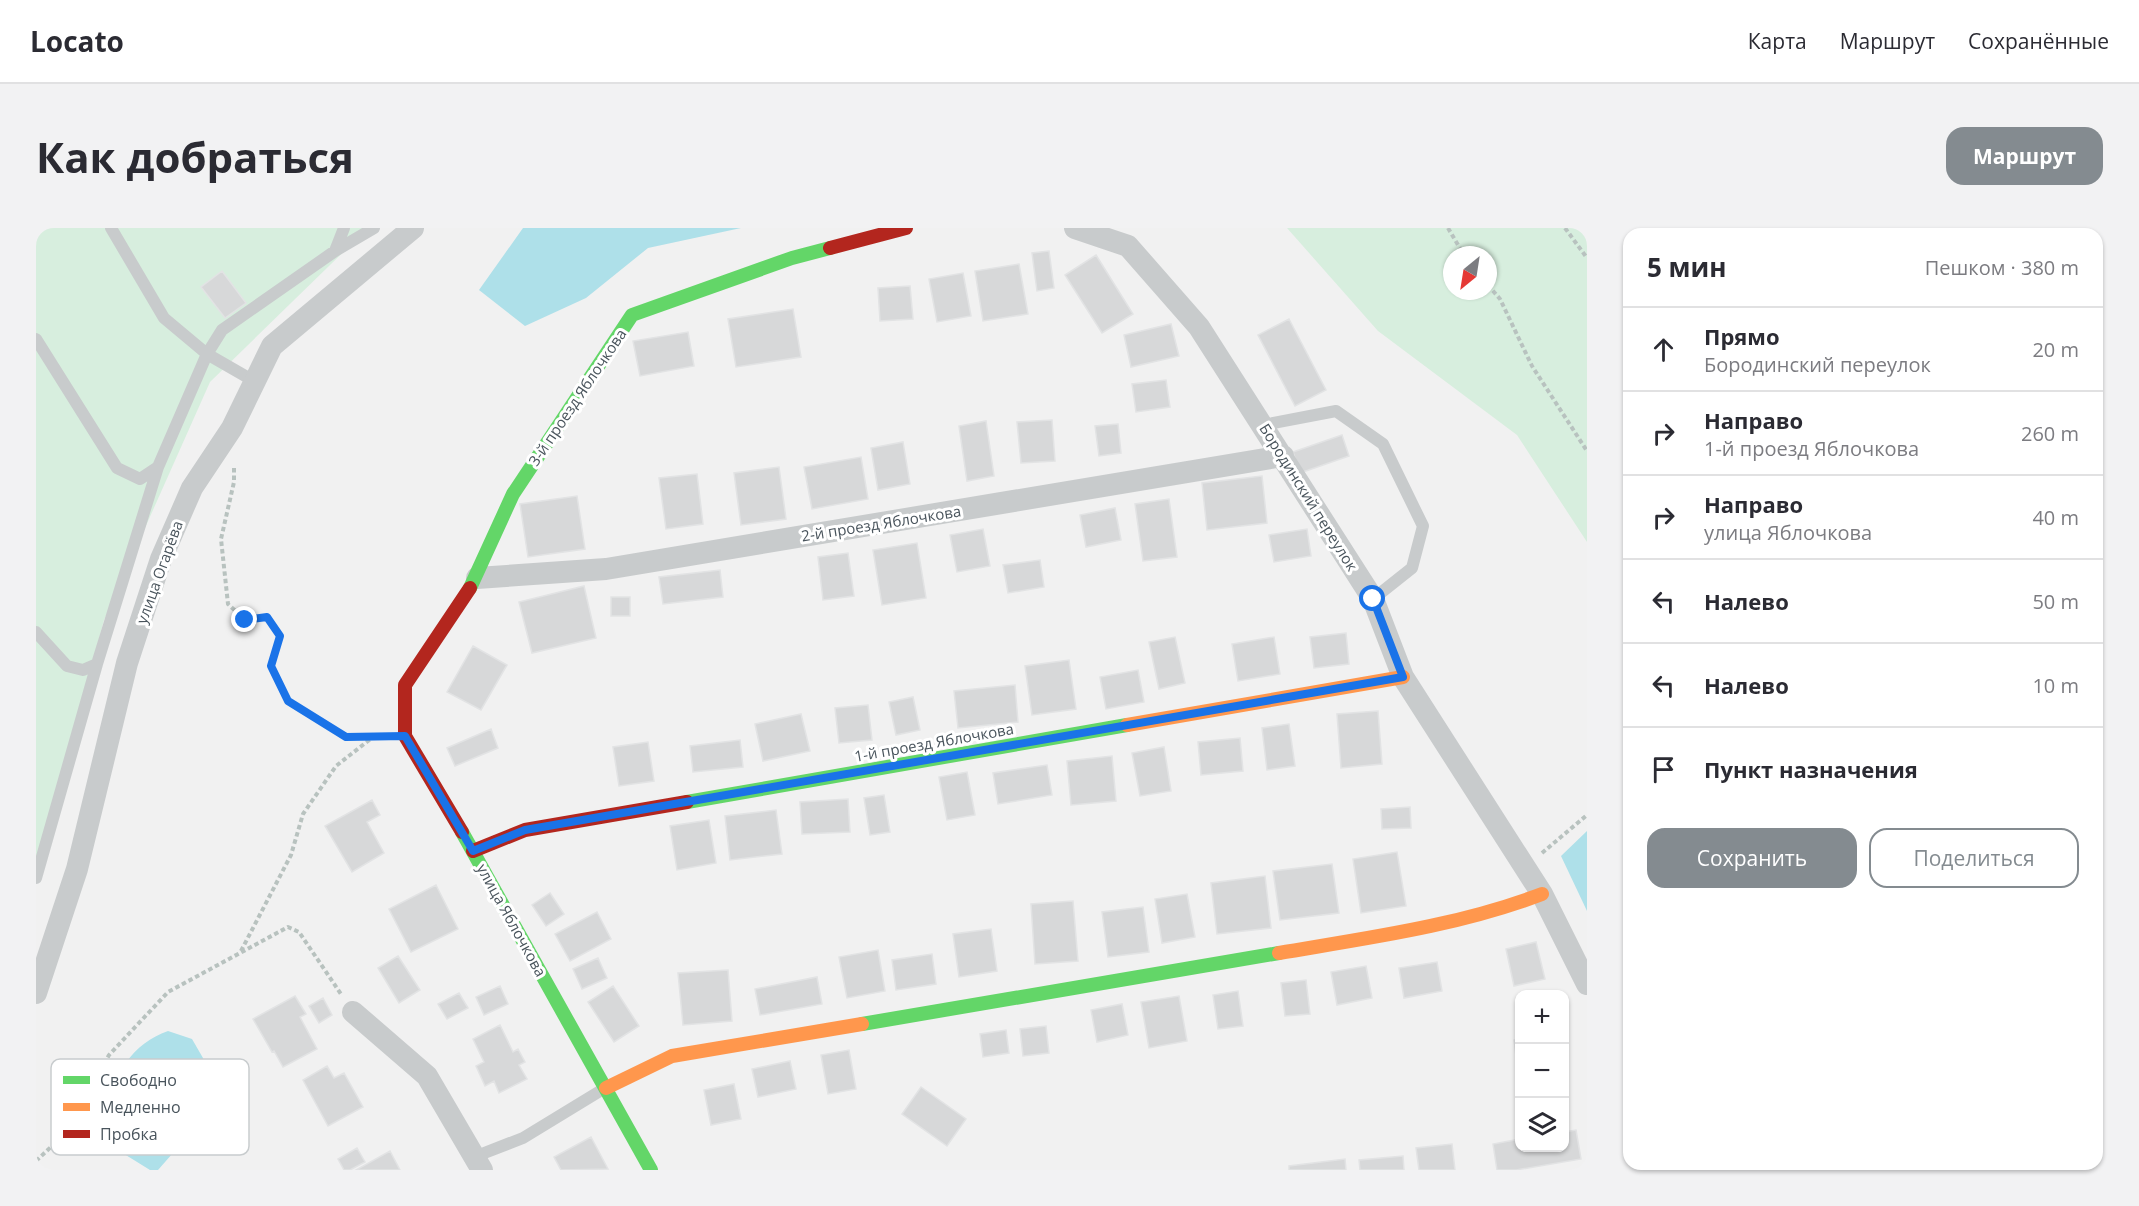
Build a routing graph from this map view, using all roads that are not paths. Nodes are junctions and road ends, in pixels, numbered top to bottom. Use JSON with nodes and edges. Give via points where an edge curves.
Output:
{"nodes":[{"id":1,"x":111,"y":228,"type":"edge"},
{"id":2,"x":344,"y":228,"type":"edge"},
{"id":3,"x":374,"y":228,"type":"edge"},
{"id":4,"x":413,"y":228,"type":"edge"},
{"id":5,"x":906,"y":228,"type":"edge"},
{"id":6,"x":1075,"y":228,"type":"edge"},
{"id":7,"x":334,"y":251,"type":"junction"},
{"id":8,"x":36,"y":339,"type":"edge"},
{"id":9,"x":207,"y":354,"type":"junction"},
{"id":10,"x":254,"y":381,"type":"junction"},
{"id":11,"x":1263,"y":425,"type":"junction"},
{"id":12,"x":1283,"y":456,"type":"junction"},
{"id":13,"x":158,"y":467,"type":"junction"},
{"id":14,"x":477,"y":578,"type":"junction"},
{"id":15,"x":1373,"y":599,"type":"junction"},
{"id":16,"x":36,"y":632,"type":"edge"},
{"id":17,"x":97,"y":664,"type":"junction"},
{"id":18,"x":1403,"y":677,"type":"junction"},
{"id":19,"x":473,"y":851,"type":"junction"},
{"id":20,"x":36,"y":878,"type":"edge"},
{"id":21,"x":1542,"y":894,"type":"junction"},
{"id":22,"x":1587,"y":984,"type":"edge"},
{"id":23,"x":36,"y":993,"type":"edge"},
{"id":24,"x":353,"y":1012,"type":"road end"},
{"id":25,"x":606,"y":1088,"type":"junction"},
{"id":26,"x":478,"y":1164,"type":"edge"},
{"id":27,"x":651,"y":1170,"type":"edge"}],
"edges":[{"from":1,"to":9,"type":"lane","via":[[164,318]]},
{"from":2,"to":7,"type":"lane"},
{"from":3,"to":7,"type":"lane"},
{"from":4,"to":10,"type":"street","name":"улица Огарёва","via":[[272,346]]},
{"from":5,"to":14,"type":"street","name":"3-й проезд Яблочкова","via":[[792,258],[632,315],[513,494]]},
{"from":6,"to":11,"type":"street","name":"Бородинский переулок","via":[[1128,246],[1199,327]]},
{"from":7,"to":9,"type":"lane","via":[[222,330]]},
{"from":8,"to":13,"type":"lane","via":[[117,468],[140,479]]},
{"from":9,"to":10,"type":"lane"},
{"from":9,"to":13,"type":"lane"},
{"from":10,"to":23,"type":"street","name":"улица Огарёва","via":[[232,428],[192,488],[161,559],[127,663],[77,869]]},
{"from":11,"to":12,"type":"street","name":"Бородинский переулок"},
{"from":11,"to":15,"type":"lane","via":[[1336,411],[1383,444],[1423,526],[1412,568]]},
{"from":12,"to":14,"type":"street","name":"2-й проезд Яблочкова","via":[[606,569]]},
{"from":12,"to":15,"type":"street","name":"Бородинский переулок"},
{"from":13,"to":17,"type":"lane"},
{"from":14,"to":19,"type":"street","name":"улица Яблочкова","via":[[405,685],[403,724],[405,736]]},
{"from":15,"to":18,"type":"street","name":"Бородинский переулок"},
{"from":16,"to":17,"type":"lane","via":[[67,666],[84,670]]},
{"from":17,"to":20,"type":"lane"},
{"from":18,"to":19,"type":"street","name":"1-й проезд Яблочкова","via":[[525,830]]},
{"from":18,"to":21,"type":"street","name":"Бородинский переулок"},
{"from":19,"to":25,"type":"street","name":"улица Яблочкова"},
{"from":21,"to":22,"type":"street","name":"Бородинский переулок"},
{"from":21,"to":25,"type":"street","via":[[1508,907],[1402,932],[672,1056]]},
{"from":24,"to":26,"type":"street","via":[[427,1076]]},
{"from":25,"to":26,"type":"lane"},
{"from":25,"to":27,"type":"street","name":"улица Яблочкова"}]}
